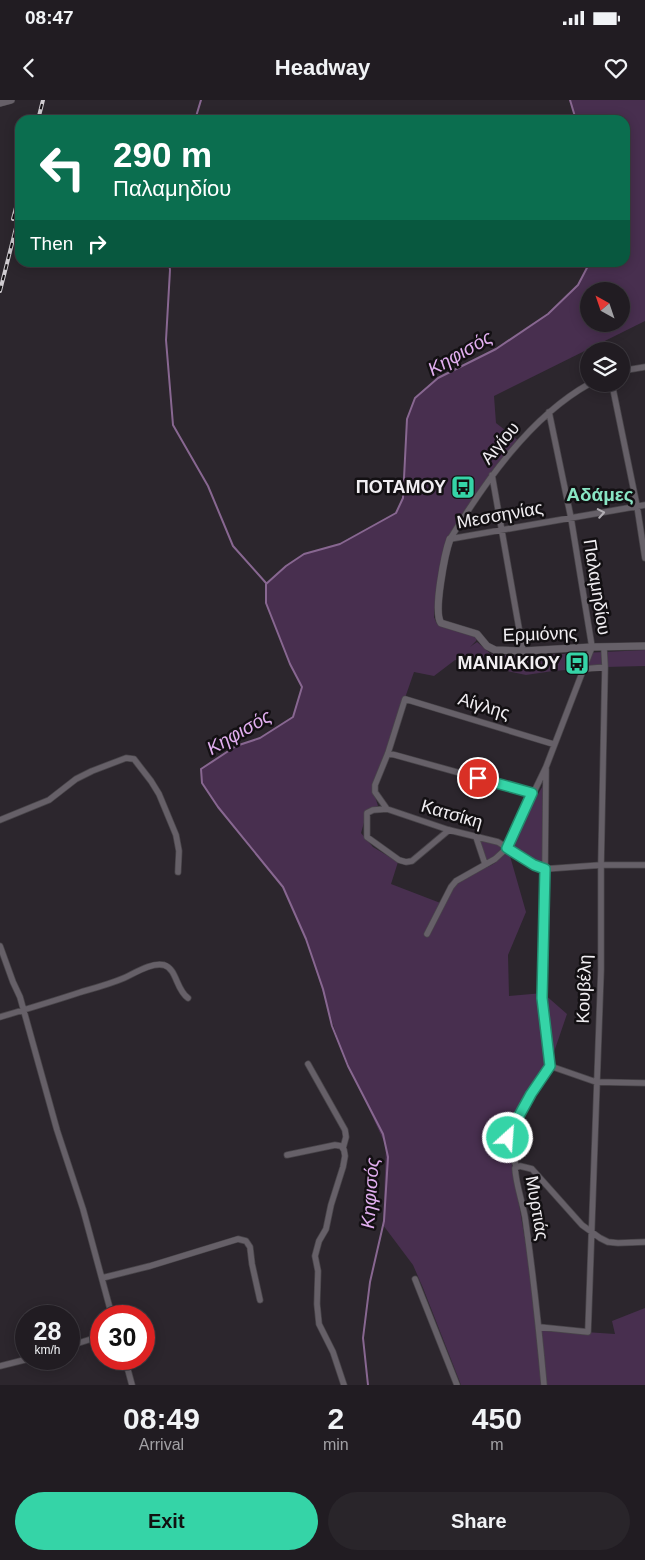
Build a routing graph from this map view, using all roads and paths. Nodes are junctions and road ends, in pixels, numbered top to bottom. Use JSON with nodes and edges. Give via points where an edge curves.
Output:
{"nodes":[{"id":1,"x":10,"y":100,"type":"edge"},
{"id":2,"x":0,"y":103,"type":"edge"},
{"id":3,"x":645,"y":367,"type":"edge"},
{"id":4,"x":630,"y":370,"type":"edge"},
{"id":5,"x":580,"y":390,"type":"edge"},
{"id":6,"x":614,"y":392,"type":"edge"},
{"id":7,"x":548,"y":412,"type":"junction"},
{"id":8,"x":492,"y":475,"type":"junction"},
{"id":9,"x":645,"y":505,"type":"edge"},
{"id":10,"x":637,"y":506,"type":"junction"},
{"id":11,"x":571,"y":518,"type":"junction"},
{"id":12,"x":503,"y":530,"type":"junction"},
{"id":13,"x":450,"y":539,"type":"junction"},
{"id":14,"x":645,"y":558,"type":"edge"},
{"id":15,"x":645,"y":646,"type":"edge"},
{"id":16,"x":592,"y":647,"type":"junction"},
{"id":17,"x":604,"y":648,"type":"junction"},
{"id":18,"x":523,"y":651,"type":"junction"},
{"id":19,"x":605,"y":667,"type":"junction"},
{"id":20,"x":584,"y":669,"type":"junction"},
{"id":21,"x":554,"y":744,"type":"junction"},
{"id":22,"x":388,"y":754,"type":"junction"},
{"id":23,"x":546,"y":767,"type":"junction"},
{"id":24,"x":532,"y":793,"type":"junction"},
{"id":25,"x":387,"y":810,"type":"junction"},
{"id":26,"x":0,"y":820,"type":"edge"},
{"id":27,"x":449,"y":830,"type":"junction"},
{"id":28,"x":476,"y":837,"type":"junction"},
{"id":29,"x":507,"y":848,"type":"junction"},
{"id":30,"x":486,"y":864,"type":"junction"},
{"id":31,"x":601,"y":865,"type":"junction"},
{"id":32,"x":645,"y":865,"type":"edge"},
{"id":33,"x":545,"y":869,"type":"junction"},
{"id":34,"x":178,"y":872,"type":"dead end"},
{"id":35,"x":427,"y":934,"type":"dead end"},
{"id":36,"x":0,"y":946,"type":"edge"},
{"id":37,"x":188,"y":998,"type":"dead end"},
{"id":38,"x":24,"y":1010,"type":"junction"},
{"id":39,"x":0,"y":1017,"type":"edge"},
{"id":40,"x":308,"y":1064,"type":"dead end"},
{"id":41,"x":550,"y":1066,"type":"junction"},
{"id":42,"x":596,"y":1082,"type":"junction"},
{"id":43,"x":645,"y":1084,"type":"edge"},
{"id":44,"x":342,"y":1148,"type":"junction"},
{"id":45,"x":288,"y":1155,"type":"dead end"},
{"id":46,"x":516,"y":1166,"type":"junction"},
{"id":47,"x":592,"y":1232,"type":"junction"},
{"id":48,"x":645,"y":1242,"type":"edge"},
{"id":49,"x":102,"y":1278,"type":"junction"},
{"id":50,"x":416,"y":1279,"type":"dead end"},
{"id":51,"x":260,"y":1300,"type":"dead end"},
{"id":52,"x":109,"y":1305,"type":"edge"},
{"id":53,"x":539,"y":1327,"type":"junction"},
{"id":54,"x":15,"y":1362,"type":"edge"},
{"id":55,"x":0,"y":1366,"type":"edge"},
{"id":56,"x":128,"y":1370,"type":"edge"},
{"id":57,"x":132,"y":1385,"type":"edge"},
{"id":58,"x":344,"y":1385,"type":"edge"},
{"id":59,"x":457,"y":1385,"type":"edge"},
{"id":60,"x":544,"y":1385,"type":"edge"}],
"edges":[{"from":1,"to":2,"type":"street"},
{"from":3,"to":4,"type":"street"},
{"from":5,"to":7,"type":"street","name":"Αιγίου"},
{"from":6,"to":10,"type":"street"},
{"from":7,"to":8,"type":"street","name":"Αιγίου"},
{"from":7,"to":11,"type":"street","name":"Παλαμηδίου"},
{"from":8,"to":12,"type":"street"},
{"from":8,"to":13,"type":"street","name":"Αιγίου"},
{"from":9,"to":10,"type":"street","name":"Μεσσηνίας"},
{"from":11,"to":10,"type":"street","name":"Μεσσηνίας","one_way":true},
{"from":10,"to":14,"type":"street"},
{"from":11,"to":12,"type":"street","name":"Μεσσηνίας"},
{"from":11,"to":16,"type":"street","name":"Παλαμηδίου"},
{"from":12,"to":13,"type":"street","name":"Μεσσηνίας"},
{"from":12,"to":18,"type":"street"},
{"from":13,"to":18,"type":"street","name":"Ερμιόνης","via":[[440,586],[439,621],[477,634],[493,649]]},
{"from":15,"to":17,"type":"street","name":"Ερμιόνης"},
{"from":16,"to":17,"type":"street","name":"Ερμιόνης"},
{"from":16,"to":18,"type":"street","name":"Ερμιόνης"},
{"from":16,"to":20,"type":"street","name":"Παλαμηδίου"},
{"from":17,"to":19,"type":"street","name":"Κουβέλη"},
{"from":19,"to":20,"type":"street"},
{"from":19,"to":31,"type":"street","name":"Κουβέλη"},
{"from":20,"to":21,"type":"street","name":"Παλαμηδίου"},
{"from":21,"to":22,"type":"street","name":"Αίγλης","via":[[405,699]]},
{"from":21,"to":23,"type":"street","name":"Παλαμηδίου"},
{"from":22,"to":24,"type":"street"},
{"from":22,"to":25,"type":"street","via":[[375,789]]},
{"from":23,"to":24,"type":"street","name":"Παλαμηδίου"},
{"from":23,"to":33,"type":"street"},
{"from":24,"to":29,"type":"street","name":"Παλαμηδίου"},
{"from":25,"to":27,"type":"street","name":"Κατσίκη"},
{"from":25,"to":27,"type":"street","via":[[367,812],[367,837],[404,862],[412,861]]},
{"from":26,"to":34,"type":"street","via":[[49,800],[84,775],[118,760],[134,759],[152,781],[166,808],[179,846]]},
{"from":27,"to":28,"type":"street","name":"Κατσίκη"},
{"from":28,"to":29,"type":"street","name":"Κατσίκη","via":[[498,842]]},
{"from":28,"to":30,"type":"street"},
{"from":29,"to":30,"type":"street"},
{"from":29,"to":33,"type":"street"},
{"from":30,"to":35,"type":"street","via":[[456,881]]},
{"from":31,"to":32,"type":"street"},
{"from":31,"to":33,"type":"street"},
{"from":31,"to":42,"type":"street","name":"Κουβέλη"},
{"from":33,"to":41,"type":"street","via":[[542,998]]},
{"from":36,"to":38,"type":"street"},
{"from":37,"to":38,"type":"street","via":[[170,968],[155,965]]},
{"from":38,"to":39,"type":"street"},
{"from":38,"to":49,"type":"street"},
{"from":40,"to":44,"type":"street","via":[[345,1130]]},
{"from":41,"to":42,"type":"street"},
{"from":41,"to":46,"type":"street","via":[[509,1134]]},
{"from":42,"to":43,"type":"street"},
{"from":42,"to":47,"type":"street","name":"Κουβέλη"},
{"from":44,"to":45,"type":"street","via":[[330,1145]]},
{"from":44,"to":58,"type":"street","via":[[345,1156],[343,1167],[315,1256],[319,1324]]},
{"from":46,"to":47,"type":"street","name":"Μυρτιάς","via":[[532,1169]]},
{"from":46,"to":53,"type":"street","name":"Μυρτιάς"},
{"from":47,"to":48,"type":"street","name":"Μυρτιάς","via":[[613,1243]]},
{"from":47,"to":53,"type":"street","name":"Κουβέλη","via":[[588,1332]]},
{"from":49,"to":51,"type":"street","via":[[242,1239],[250,1247]]},
{"from":49,"to":52,"type":"street"},
{"from":50,"to":59,"type":"street"},
{"from":53,"to":60,"type":"street","name":"Μυρτιάς"},
{"from":54,"to":55,"type":"street"},
{"from":56,"to":57,"type":"street"}]}
